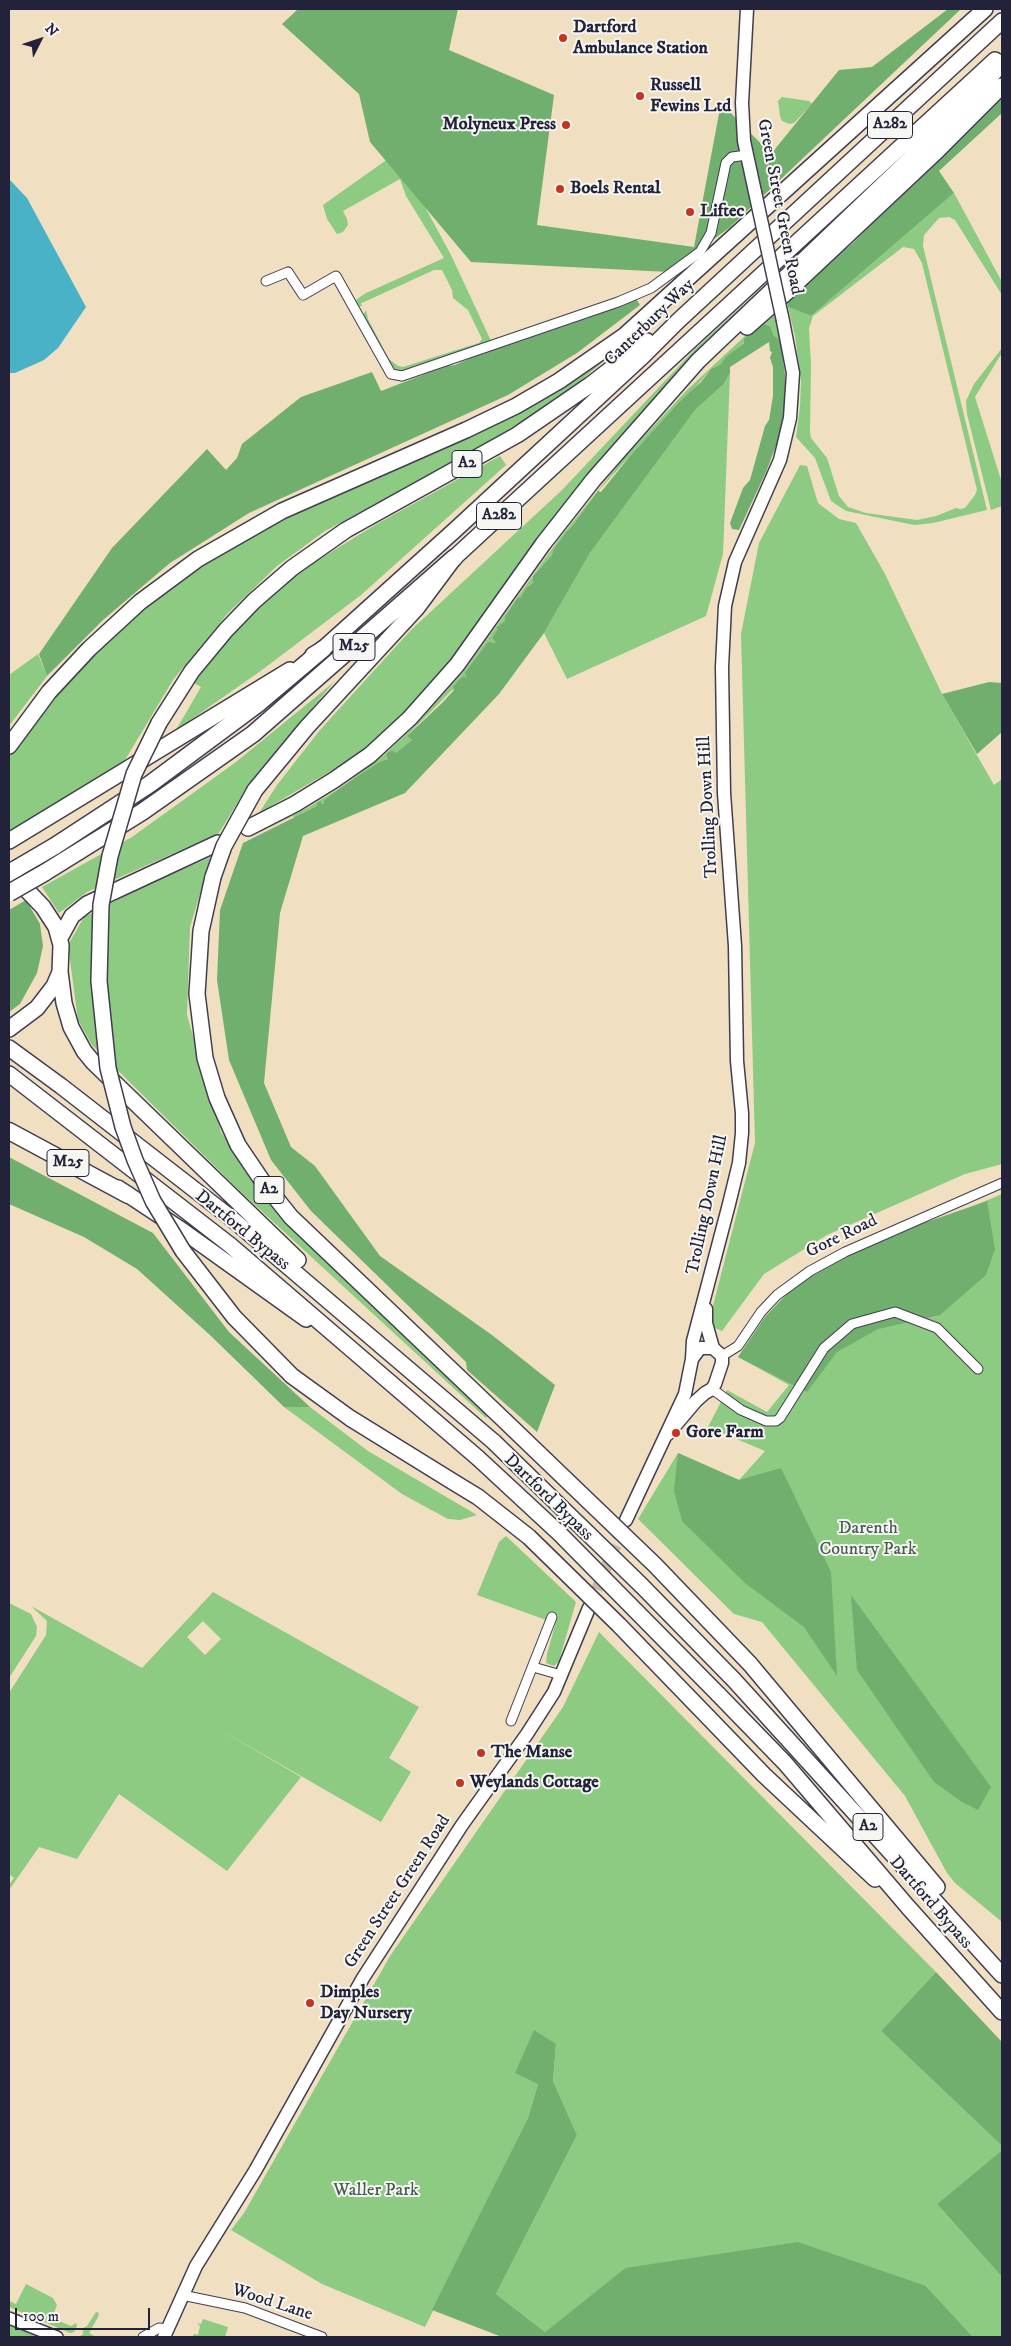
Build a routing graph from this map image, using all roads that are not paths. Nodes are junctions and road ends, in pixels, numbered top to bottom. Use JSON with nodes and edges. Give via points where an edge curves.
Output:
{"nodes":[{"id":1,"x":747,"y":9,"type":"edge"},
{"id":2,"x":985,"y":9,"type":"edge"},
{"id":3,"x":1002,"y":21,"type":"edge"},
{"id":4,"x":1002,"y":53,"type":"edge"},
{"id":5,"x":1002,"y":62,"type":"edge"},
{"id":6,"x":1002,"y":86,"type":"edge"},
{"id":7,"x":747,"y":156,"type":"junction"},
{"id":8,"x":266,"y":281,"type":"dead end"},
{"id":9,"x":678,"y":321,"type":"junction"},
{"id":10,"x":784,"y":321,"type":"joint"},
{"id":11,"x":660,"y":405,"type":"junction"},
{"id":12,"x":454,"y":558,"type":"junction"},
{"id":13,"x":323,"y":649,"type":"junction"},
{"id":14,"x":9,"y":746,"type":"edge"},
{"id":15,"x":248,"y":828,"type":"dead end"},
{"id":16,"x":9,"y":841,"type":"edge"},
{"id":17,"x":218,"y":843,"type":"dead end"},
{"id":18,"x":9,"y":874,"type":"edge"},
{"id":19,"x":9,"y":893,"type":"edge"},
{"id":20,"x":60,"y":938,"type":"junction"},
{"id":21,"x":60,"y":972,"type":"junction"},
{"id":22,"x":9,"y":1029,"type":"edge"},
{"id":23,"x":9,"y":1048,"type":"edge"},
{"id":24,"x":9,"y":1074,"type":"edge"},
{"id":25,"x":9,"y":1123,"type":"edge"},
{"id":26,"x":9,"y":1131,"type":"edge"},
{"id":27,"x":1002,"y":1183,"type":"edge"},
{"id":28,"x":128,"y":1195,"type":"junction"},
{"id":29,"x":706,"y":1299,"type":"junction"},
{"id":30,"x":717,"y":1352,"type":"junction"},
{"id":31,"x":692,"y":1359,"type":"junction"},
{"id":32,"x":404,"y":1364,"type":"junction"},
{"id":33,"x":978,"y":1369,"type":"dead end"},
{"id":34,"x":388,"y":1378,"type":"junction"},
{"id":35,"x":688,"y":1385,"type":"junction"},
{"id":36,"x":708,"y":1391,"type":"junction"},
{"id":37,"x":668,"y":1434,"type":"junction"},
{"id":38,"x":626,"y":1520,"type":"tunnel mouth"},
{"id":39,"x":589,"y":1608,"type":"tunnel mouth"},
{"id":40,"x":552,"y":1617,"type":"dead end"},
{"id":41,"x":533,"y":1667,"type":"junction"},
{"id":42,"x":561,"y":1675,"type":"junction"},
{"id":43,"x":511,"y":1720,"type":"dead end"},
{"id":44,"x":908,"y":1907,"type":"junction"},
{"id":45,"x":1002,"y":1959,"type":"edge"},
{"id":46,"x":1002,"y":1975,"type":"edge"},
{"id":47,"x":1002,"y":2012,"type":"edge"},
{"id":48,"x":182,"y":2295,"type":"junction"},
{"id":49,"x":9,"y":2318,"type":"edge"},
{"id":50,"x":166,"y":2333,"type":"edge"},
{"id":51,"x":57,"y":2337,"type":"edge"},
{"id":52,"x":144,"y":2337,"type":"edge"},
{"id":53,"x":322,"y":2337,"type":"edge"}],
"edges":[{"from":1,"to":7,"type":"main road","name":"Green Street Green Road","via":[[742,103]]},
{"from":2,"to":14,"type":"highway","via":[[624,336],[559,381],[509,410],[282,511],[198,559],[140,602],[88,649],[49,692]]},
{"from":3,"to":9,"type":"highway","name":"Canterbury Way","number":"A282"},
{"from":4,"to":12,"type":"highway","number":"A282"},
{"from":5,"to":11,"type":"highway","via":[[923,147],[698,361]]},
{"from":6,"to":11,"type":"highway","via":[[788,291]]},
{"from":7,"to":8,"type":"street","via":[[732,157],[726,163],[711,234],[700,252],[654,286],[618,302],[402,376],[391,374],[336,276],[303,295],[288,272]]},
{"from":7,"to":10,"type":"main road","name":"Green Street Green Road","bridge":true},
{"from":9,"to":13,"type":"highway","name":"Canterbury Way","number":"A282","via":[[644,356]]},
{"from":9,"to":44,"type":"highway","number":"A2","bridge":true,"via":[[517,435],[346,530],[296,564],[226,630],[192,671],[158,723],[134,774],[110,856],[101,905],[99,980],[108,1068],[123,1127],[153,1200],[183,1251],[234,1317],[292,1376],[354,1421],[455,1483],[541,1548],[764,1775],[844,1852]]},
{"from":10,"to":29,"type":"main road","name":"Trolling Down Hill","via":[[793,372],[790,418],[780,460],[736,562],[724,613],[724,793],[735,946],[737,1061],[742,1119],[739,1164]]},
{"from":11,"to":15,"type":"highway","via":[[572,506],[457,664],[410,718],[370,755],[339,777]]},
{"from":12,"to":19,"type":"highway","number":"M25","bridge":true,"via":[[253,734],[142,812]]},
{"from":12,"to":45,"type":"highway","number":"A2","bridge":true,"via":[[416,609],[307,727],[255,790],[224,846],[213,877],[201,932],[197,994],[207,1064],[217,1098],[238,1145],[262,1182],[291,1217],[655,1565],[750,1664],[912,1858]]},
{"from":13,"to":16,"type":"highway","name":"Canterbury Way"},
{"from":13,"to":18,"type":"highway","number":"M25","via":[[259,703],[150,784]]},
{"from":17,"to":20,"type":"highway","via":[[86,904],[72,916]]},
{"from":18,"to":20,"type":"highway","via":[[37,899]]},
{"from":20,"to":21,"type":"highway"},
{"from":21,"to":22,"type":"highway","via":[[37,1008]]},
{"from":21,"to":32,"type":"highway","via":[[69,1021],[77,1040],[93,1062]]},
{"from":23,"to":32,"type":"highway","name":"Dartford Bypass","number":"A2","via":[[231,1218]]},
{"from":24,"to":34,"type":"highway","name":"Dartford Bypass","number":"A2","via":[[218,1234]]},
{"from":25,"to":28,"type":"highway"},
{"from":26,"to":28,"type":"highway","number":"M25"},
{"from":27,"to":30,"type":"street","name":"Gore Road","via":[[810,1270],[777,1295],[738,1346]]},
{"from":28,"to":34,"type":"highway"},
{"from":29,"to":30,"type":"main road","name":"Trolling Down Hill","via":[[706,1323]]},
{"from":29,"to":31,"type":"main road","name":"Trolling Down Hill","via":[[693,1341]]},
{"from":30,"to":31,"type":"main road","via":[[700,1348]]},
{"from":30,"to":36,"type":"main road","via":[[721,1370]]},
{"from":31,"to":35,"type":"main road"},
{"from":32,"to":46,"type":"highway","name":"Dartford Bypass","number":"A2","bridge":true,"via":[[567,1511],[734,1680]]},
{"from":33,"to":36,"type":"street","via":[[937,1328],[895,1312],[852,1324],[824,1348],[776,1421],[766,1421],[741,1410]]},
{"from":34,"to":44,"type":"highway","name":"Dartford Bypass","number":"A2","bridge":true,"via":[[560,1534],[718,1694],[785,1764]]},
{"from":35,"to":36,"type":"main road","via":[[698,1392]]},
{"from":35,"to":37,"type":"main road"},
{"from":36,"to":37,"type":"main road"},
{"from":37,"to":38,"type":"main road"},
{"from":39,"to":42,"type":"main road","name":"Green Street Green Road"},
{"from":40,"to":41,"type":"street"},
{"from":41,"to":42,"type":"street"},
{"from":41,"to":43,"type":"street"},
{"from":42,"to":48,"type":"main road","name":"Green Street Green Road","via":[[541,1712],[462,1825],[363,1978]]},
{"from":44,"to":47,"type":"highway","name":"Dartford Bypass","number":"A2"},
{"from":48,"to":50,"type":"main road","name":"Green Street Green Road"},
{"from":48,"to":53,"type":"street","name":"Wood Lane","via":[[245,2308]]},
{"from":49,"to":51,"type":"street"},
{"from":50,"to":52,"type":"street","name":"Green Street Green Road","via":[[159,2328]]}]}
